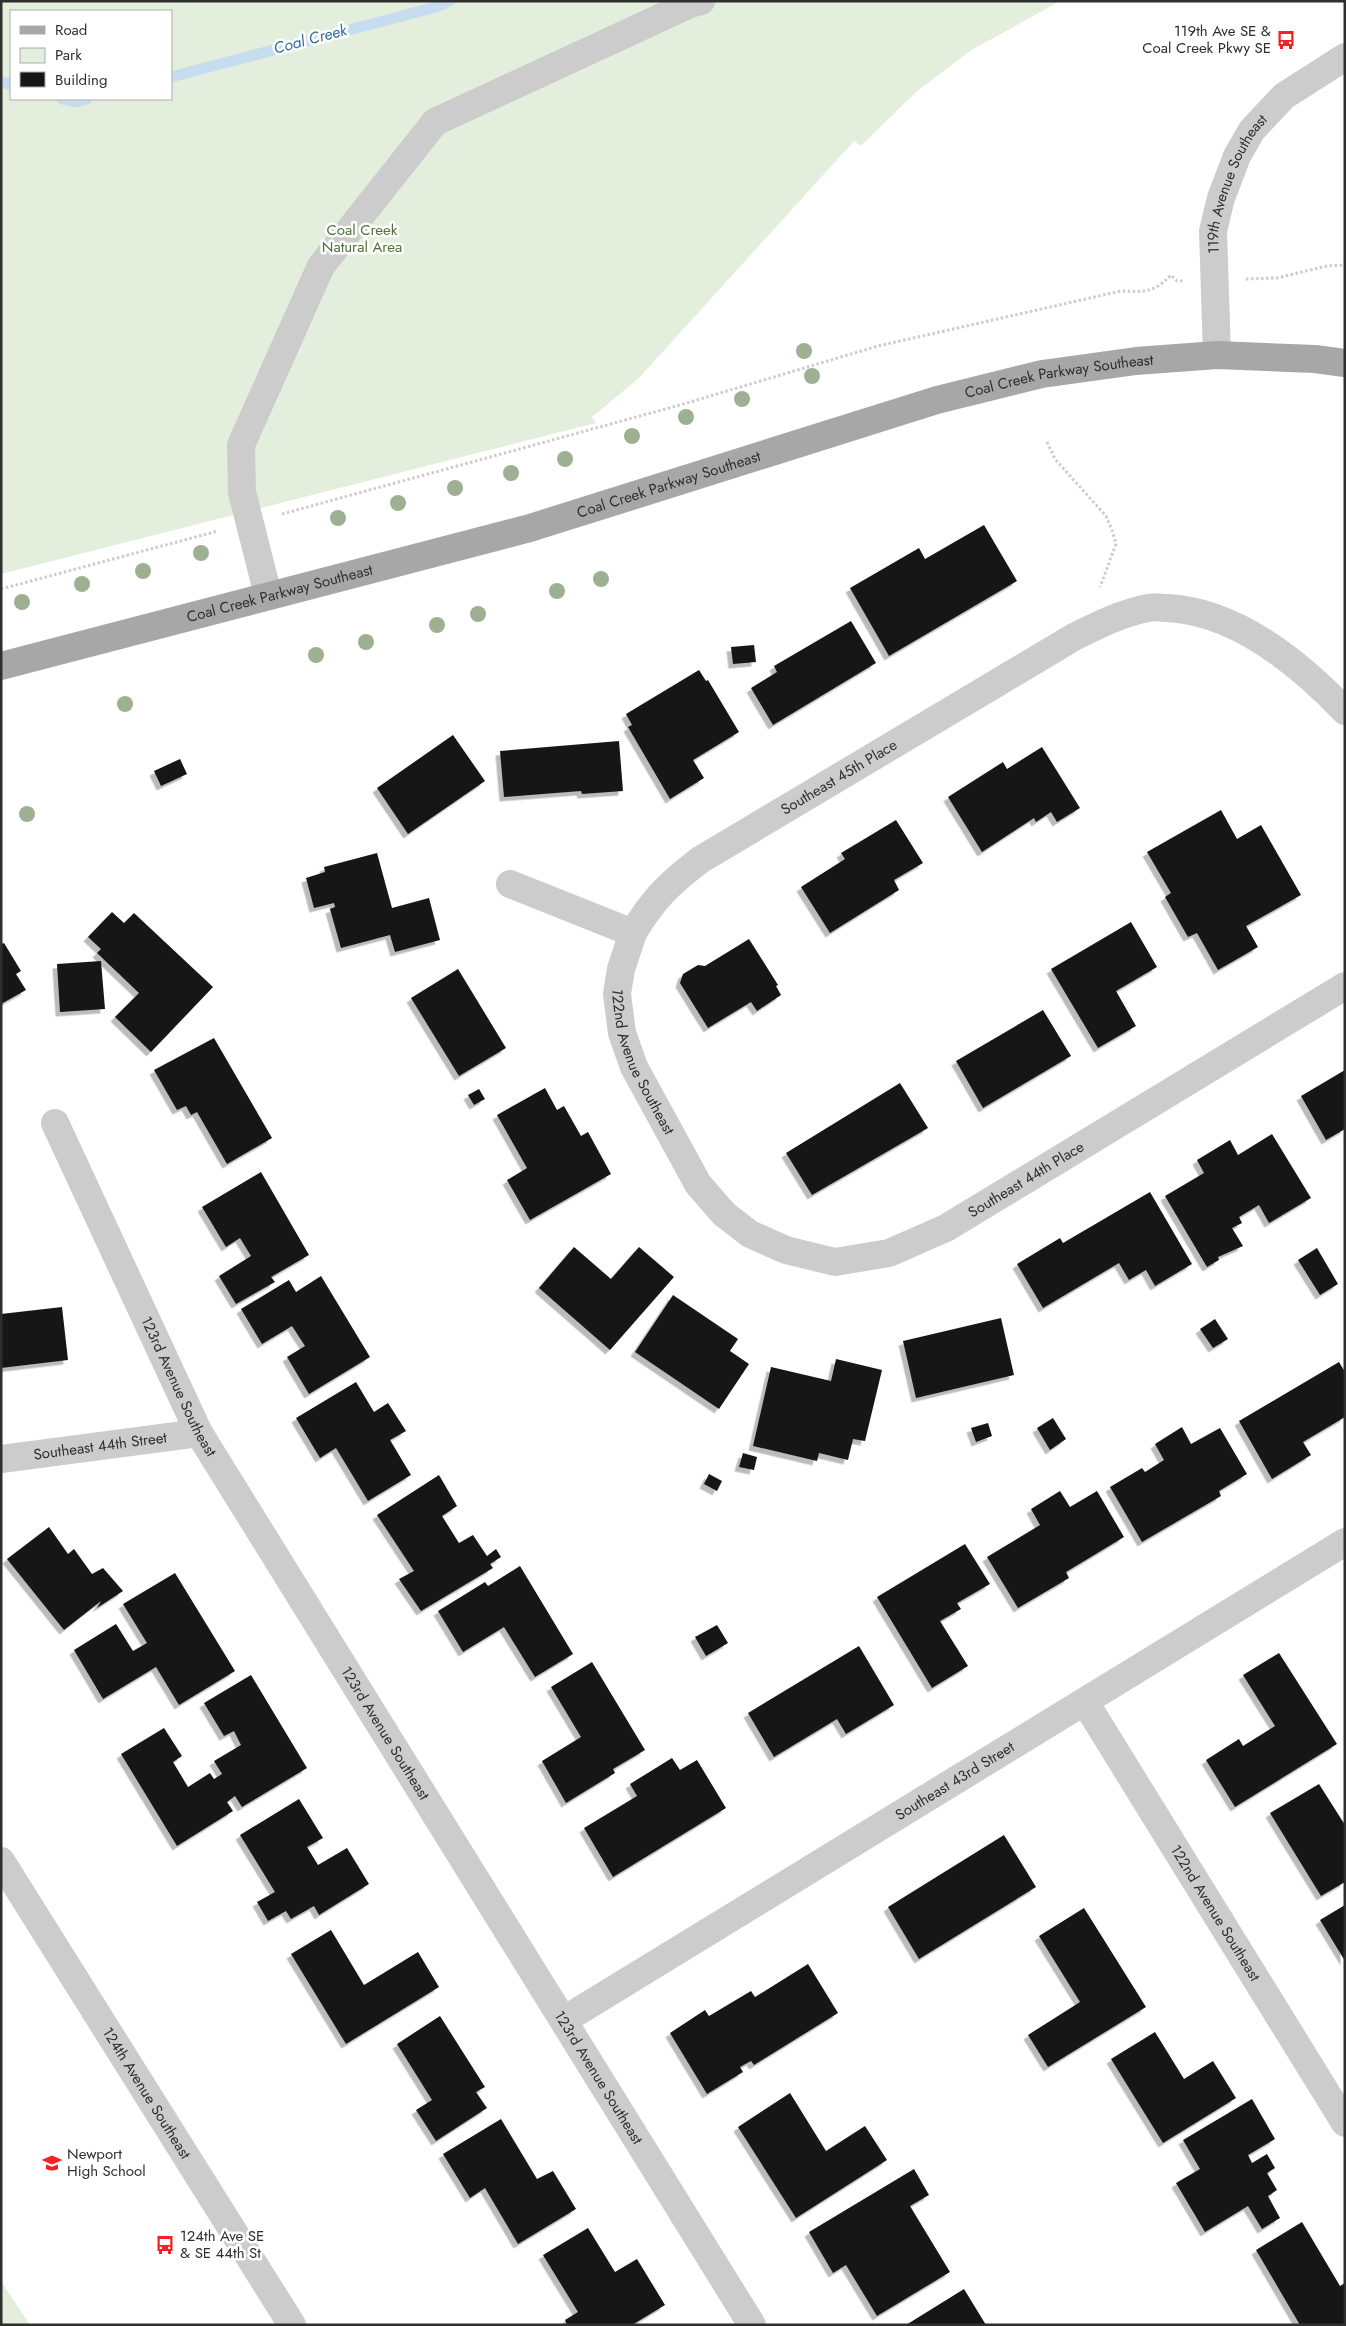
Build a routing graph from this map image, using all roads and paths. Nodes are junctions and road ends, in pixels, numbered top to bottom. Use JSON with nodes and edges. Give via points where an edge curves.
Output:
{"nodes":[{"id":1,"x":701,"y":1,"type":"edge"},
{"id":2,"x":1345,"y":57,"type":"edge"},
{"id":3,"x":1345,"y":264,"type":"edge"},
{"id":4,"x":1277,"y":278,"type":"dead end"},
{"id":5,"x":1177,"y":281,"type":"dead end"},
{"id":6,"x":1217,"y":355,"type":"junction"},
{"id":7,"x":1345,"y":363,"type":"edge"},
{"id":8,"x":1047,"y":442,"type":"dead end"},
{"id":9,"x":250,"y":523,"type":"junction"},
{"id":10,"x":1,"y":590,"type":"edge"},
{"id":11,"x":268,"y":596,"type":"junction"},
{"id":12,"x":1097,"y":596,"type":"dead end"},
{"id":13,"x":1,"y":666,"type":"edge"},
{"id":14,"x":1345,"y":711,"type":"edge"},
{"id":15,"x":510,"y":884,"type":"dead end"},
{"id":16,"x":632,"y":933,"type":"junction"},
{"id":17,"x":1345,"y":986,"type":"edge"},
{"id":18,"x":55,"y":1123,"type":"dead end"},
{"id":19,"x":698,"y":1184,"type":"joint"},
{"id":20,"x":199,"y":1433,"type":"junction"},
{"id":21,"x":1,"y":1459,"type":"edge"},
{"id":22,"x":1345,"y":1542,"type":"edge"},
{"id":23,"x":1084,"y":1702,"type":"junction"},
{"id":24,"x":1,"y":1861,"type":"edge"},
{"id":25,"x":564,"y":2020,"type":"junction"},
{"id":26,"x":1345,"y":2123,"type":"edge"},
{"id":27,"x":292,"y":2325,"type":"edge"},
{"id":28,"x":752,"y":2325,"type":"edge"}],
"edges":[{"from":1,"to":9,"type":"street","via":[[435,122],[321,266],[241,445],[242,492]]},
{"from":2,"to":6,"type":"street","name":"119th Avenue Southeast","via":[[1284,96],[1252,130],[1237,156],[1213,231]]},
{"from":3,"to":4,"type":"path"},
{"from":5,"to":9,"type":"path","via":[[1171,275],[1148,292],[1121,291],[878,346]]},
{"from":6,"to":7,"type":"main road","name":"Coal Creek Parkway Southeast"},
{"from":6,"to":11,"type":"main road","name":"Coal Creek Parkway Southeast","via":[[1136,361],[1042,374],[937,400],[530,528]]},
{"from":8,"to":12,"type":"path","via":[[1055,458],[1106,516],[1112,530],[1116,544]]},
{"from":9,"to":10,"type":"path"},
{"from":9,"to":11,"type":"street"},
{"from":11,"to":13,"type":"main road","name":"Coal Creek Parkway Southeast"},
{"from":14,"to":16,"type":"street","name":"Southeast 45th Place","via":[[1321,686],[1264,642],[1228,623],[1187,609],[1150,607],[1113,618],[1074,637],[700,860],[669,884],[647,908]]},
{"from":15,"to":16,"type":"street"},
{"from":16,"to":19,"type":"street","name":"122nd Avenue Southeast","via":[[618,994],[622,1032],[634,1067]]},
{"from":17,"to":19,"type":"street","name":"Southeast 44th Place","via":[[946,1228],[889,1253],[835,1262],[786,1250],[750,1234],[724,1214]]},
{"from":18,"to":20,"type":"street","name":"123rd Avenue Southeast"},
{"from":20,"to":21,"type":"street","name":"Southeast 44th Street"},
{"from":20,"to":25,"type":"street","name":"123rd Avenue Southeast"},
{"from":22,"to":23,"type":"street","name":"Southeast 43rd Street"},
{"from":23,"to":25,"type":"street","name":"Southeast 43rd Street"},
{"from":23,"to":26,"type":"street","name":"122nd Avenue Southeast"},
{"from":24,"to":27,"type":"street","name":"124th Avenue Southeast"},
{"from":25,"to":28,"type":"street","name":"123rd Avenue Southeast"}]}
